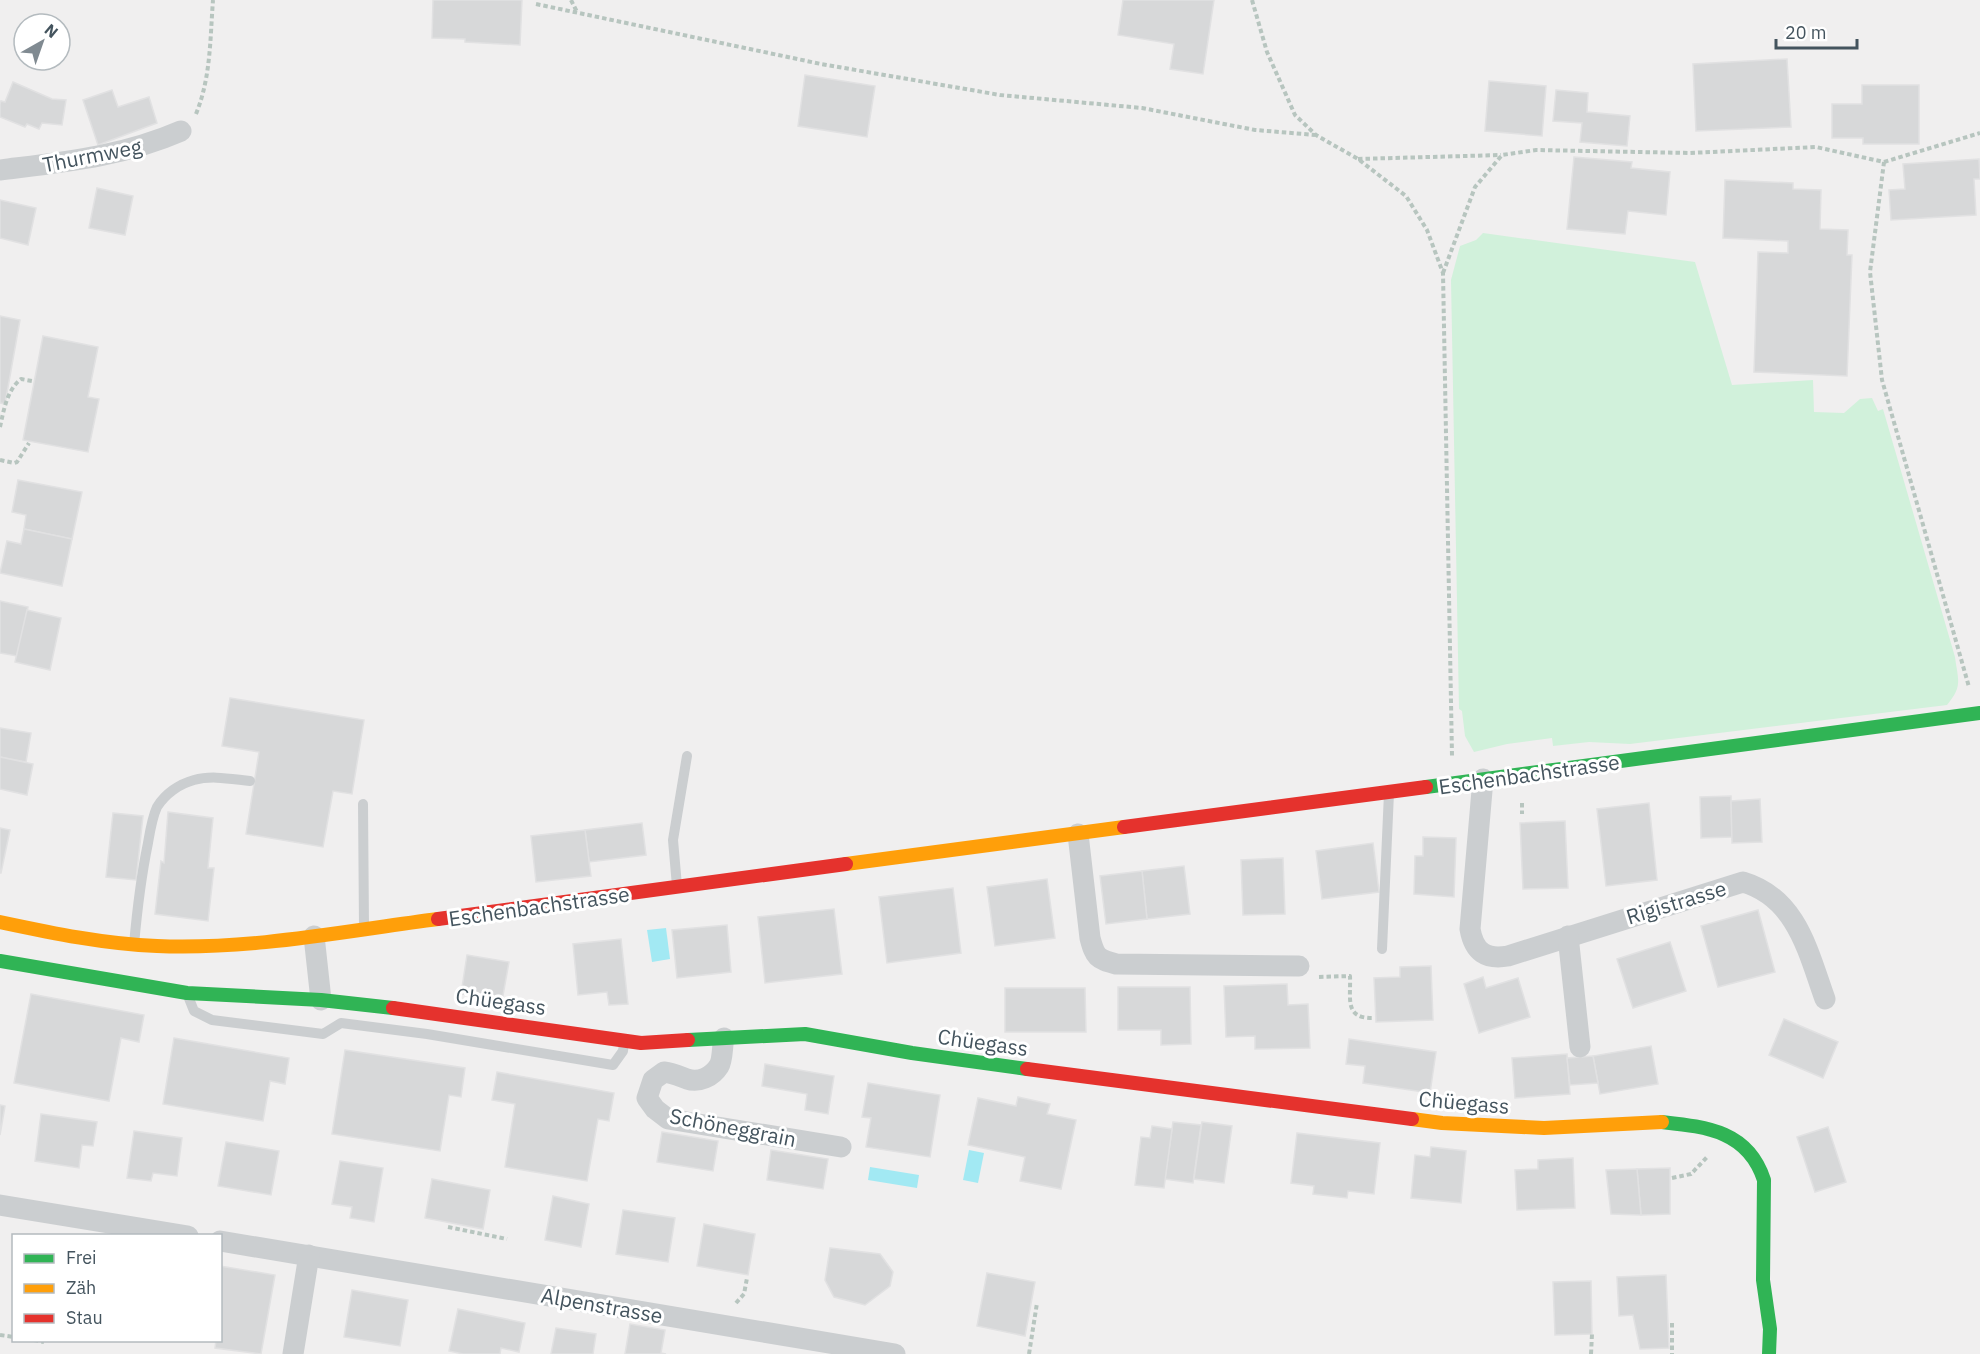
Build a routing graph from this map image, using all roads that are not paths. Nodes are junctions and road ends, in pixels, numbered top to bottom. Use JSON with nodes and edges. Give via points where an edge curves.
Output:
{"nodes":[{"id":1,"x":181,"y":131,"type":"road end"},
{"id":2,"x":0,"y":170,"type":"edge"},
{"id":3,"x":1978,"y":713,"type":"edge"},
{"id":4,"x":687,"y":756,"type":"dead end"},
{"id":5,"x":1483,"y":779,"type":"junction"},
{"id":6,"x":249,"y":781,"type":"dead end"},
{"id":7,"x":1389,"y":792,"type":"junction"},
{"id":8,"x":363,"y":804,"type":"dead end"},
{"id":9,"x":1078,"y":834,"type":"junction"},
{"id":10,"x":677,"y":888,"type":"junction"},
{"id":11,"x":0,"y":922,"type":"edge"},
{"id":12,"x":364,"y":929,"type":"junction"},
{"id":13,"x":314,"y":936,"type":"junction"},
{"id":14,"x":1568,"y":936,"type":"junction"},
{"id":15,"x":134,"y":945,"type":"junction"},
{"id":16,"x":1382,"y":949,"type":"dead end"},
{"id":17,"x":0,"y":961,"type":"edge"},
{"id":18,"x":1299,"y":966,"type":"road end"},
{"id":19,"x":187,"y":993,"type":"junction"},
{"id":20,"x":1825,"y":999,"type":"dead end"},
{"id":21,"x":321,"y":1000,"type":"junction"},
{"id":22,"x":724,"y":1038,"type":"junction"},
{"id":23,"x":624,"y":1040,"type":"junction"},
{"id":24,"x":1580,"y":1047,"type":"dead end"},
{"id":25,"x":841,"y":1147,"type":"dead end"},
{"id":26,"x":0,"y":1205,"type":"edge"},
{"id":27,"x":176,"y":1234,"type":"edge"},
{"id":28,"x":222,"y":1241,"type":"edge"},
{"id":29,"x":309,"y":1256,"type":"junction"},
{"id":30,"x":293,"y":1354,"type":"edge"},
{"id":31,"x":895,"y":1354,"type":"edge"},
{"id":32,"x":1769,"y":1354,"type":"edge"}],
"edges":[{"from":1,"to":2,"type":"street","name":"Thurmweg","via":[[98,158]]},
{"from":3,"to":5,"type":"street","name":"Eschenbachstrasse"},
{"from":4,"to":10,"type":"lane","via":[[673,840]]},
{"from":5,"to":7,"type":"street","name":"Eschenbachstrasse"},
{"from":5,"to":14,"type":"street","name":"Rigistrasse","via":[[1472,940],[1477,948],[1495,958]]},
{"from":6,"to":15,"type":"lane","via":[[214,777],[195,780],[179,786],[157,807],[142,870]]},
{"from":7,"to":9,"type":"street","name":"Eschenbachstrasse"},
{"from":7,"to":16,"type":"lane"},
{"from":8,"to":12,"type":"lane"},
{"from":9,"to":10,"type":"street","name":"Eschenbachstrasse"},
{"from":9,"to":18,"type":"street","via":[[1090,938],[1100,960],[1116,964]]},
{"from":10,"to":12,"type":"street","name":"Eschenbachstrasse"},
{"from":11,"to":15,"type":"street","name":"Eschenbachstrasse"},
{"from":12,"to":13,"type":"street","name":"Eschenbachstrasse"},
{"from":13,"to":15,"type":"street","name":"Eschenbachstrasse","via":[[241,945]]},
{"from":13,"to":21,"type":"street"},
{"from":14,"to":20,"type":"street","name":"Rigistrasse","via":[[1743,882],[1764,891],[1788,910],[1798,925]]},
{"from":14,"to":24,"type":"street"},
{"from":17,"to":19,"type":"street","name":"Chüegass"},
{"from":19,"to":21,"type":"street","name":"Chüegass"},
{"from":19,"to":23,"type":"lane","via":[[194,1011],[212,1020],[323,1034],[341,1023],[613,1065],[623,1051]]},
{"from":21,"to":23,"type":"street","name":"Chüegass"},
{"from":22,"to":23,"type":"street","name":"Chüegass","via":[[641,1043]]},
{"from":22,"to":25,"type":"street","name":"Schöneggrain","via":[[720,1065],[708,1078],[698,1081],[664,1072],[653,1080],[647,1098],[655,1109],[668,1119]]},
{"from":22,"to":32,"type":"street","name":"Chüegass","via":[[805,1034],[1145,1086],[1442,1123],[1544,1128],[1654,1121],[1713,1129],[1750,1152],[1764,1180],[1763,1280],[1770,1329]]},
{"from":26,"to":27,"type":"street"},
{"from":28,"to":29,"type":"street","name":"Alpenstrasse"},
{"from":29,"to":30,"type":"street"},
{"from":29,"to":31,"type":"street","name":"Alpenstrasse"}]}
